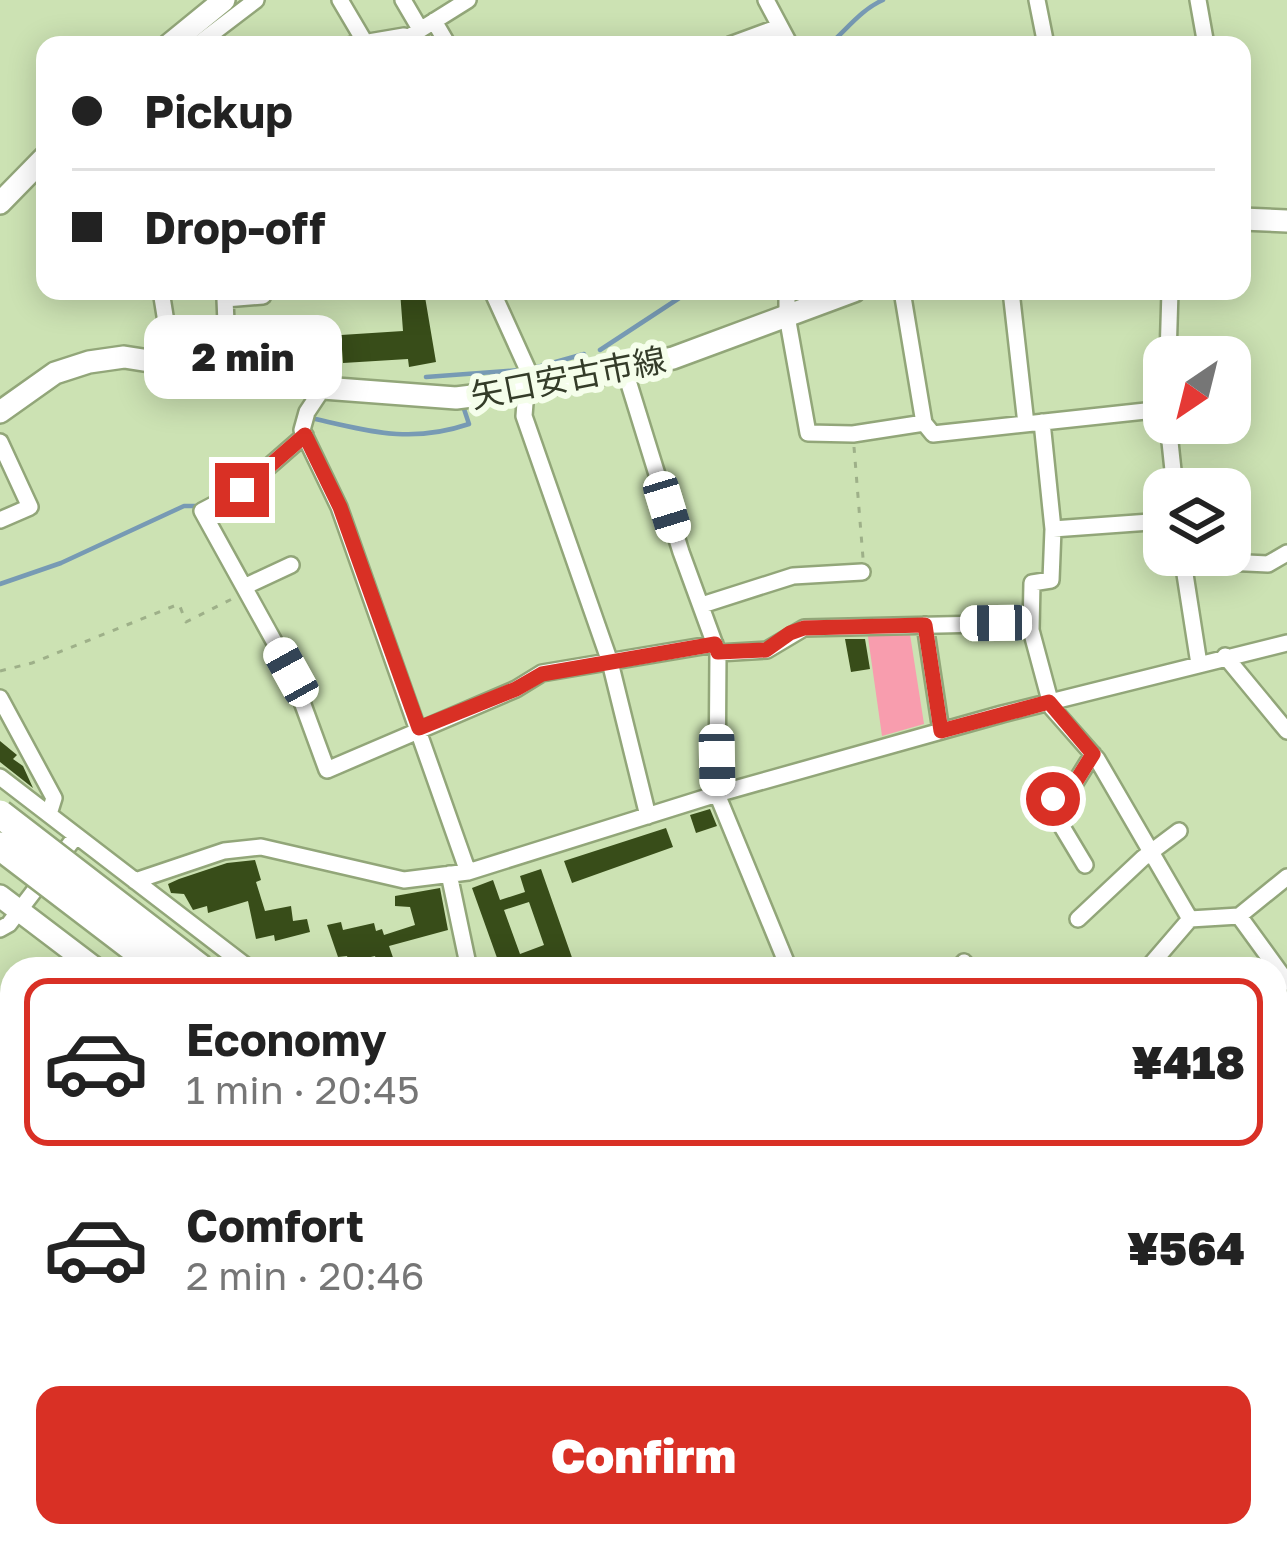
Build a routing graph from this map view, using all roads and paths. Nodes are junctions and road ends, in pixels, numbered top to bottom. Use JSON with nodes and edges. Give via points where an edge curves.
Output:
{"nodes":[{"id":1,"x":224,"y":0,"type":"edge"},
{"id":2,"x":256,"y":0,"type":"edge"},
{"id":3,"x":340,"y":0,"type":"edge"},
{"id":4,"x":403,"y":0,"type":"edge"},
{"id":5,"x":469,"y":0,"type":"edge"},
{"id":6,"x":766,"y":0,"type":"edge"},
{"id":7,"x":1037,"y":0,"type":"edge"},
{"id":8,"x":1198,"y":0,"type":"edge"},
{"id":9,"x":778,"y":27,"type":"junction"},
{"id":10,"x":414,"y":33,"type":"edge"},
{"id":11,"x":180,"y":36,"type":"edge"},
{"id":12,"x":209,"y":36,"type":"edge"},
{"id":13,"x":361,"y":36,"type":"edge"},
{"id":14,"x":754,"y":36,"type":"edge"},
{"id":15,"x":784,"y":36,"type":"edge"},
{"id":16,"x":1044,"y":36,"type":"edge"},
{"id":17,"x":1204,"y":36,"type":"edge"},
{"id":18,"x":36,"y":166,"type":"edge"},
{"id":19,"x":0,"y":203,"type":"edge"},
{"id":20,"x":1251,"y":220,"type":"edge"},
{"id":21,"x":1287,"y":221,"type":"edge"},
{"id":22,"x":162,"y":300,"type":"edge"},
{"id":23,"x":225,"y":300,"type":"edge"},
{"id":24,"x":496,"y":300,"type":"edge"},
{"id":25,"x":787,"y":300,"type":"edge"},
{"id":26,"x":830,"y":300,"type":"edge"},
{"id":27,"x":904,"y":300,"type":"edge"},
{"id":28,"x":1013,"y":300,"type":"edge"},
{"id":29,"x":1170,"y":300,"type":"edge"},
{"id":30,"x":787,"y":316,"type":"junction"},
{"id":31,"x":1169,"y":336,"type":"edge"},
{"id":32,"x":166,"y":364,"type":"junction"},
{"id":33,"x":625,"y":371,"type":"junction"},
{"id":34,"x":228,"y":372,"type":"junction"},
{"id":35,"x":323,"y":388,"type":"junction"},
{"id":36,"x":531,"y":389,"type":"junction"},
{"id":37,"x":1143,"y":411,"type":"edge"},
{"id":38,"x":0,"y":412,"type":"edge"},
{"id":39,"x":924,"y":423,"type":"junction"},
{"id":40,"x":1034,"y":423,"type":"junction"},
{"id":41,"x":853,"y":434,"type":"junction"},
{"id":42,"x":305,"y":435,"type":"junction"},
{"id":43,"x":0,"y":442,"type":"edge"},
{"id":44,"x":0,"y":520,"type":"edge"},
{"id":45,"x":1143,"y":523,"type":"edge"},
{"id":46,"x":1054,"y":529,"type":"junction"},
{"id":47,"x":1287,"y":554,"type":"edge"},
{"id":48,"x":1251,"y":562,"type":"edge"},
{"id":49,"x":291,"y":565,"type":"dead end"},
{"id":50,"x":862,"y":572,"type":"joint"},
{"id":51,"x":1186,"y":576,"type":"edge"},
{"id":52,"x":245,"y":590,"type":"junction"},
{"id":53,"x":702,"y":605,"type":"junction"},
{"id":54,"x":1031,"y":622,"type":"junction"},
{"id":55,"x":925,"y":625,"type":"junction"},
{"id":56,"x":1287,"y":643,"type":"edge"},
{"id":57,"x":716,"y":648,"type":"junction"},
{"id":58,"x":1225,"y":656,"type":"junction"},
{"id":59,"x":610,"y":662,"type":"junction"},
{"id":60,"x":1198,"y":664,"type":"junction"},
{"id":61,"x":0,"y":671,"type":"edge"},
{"id":62,"x":0,"y":698,"type":"edge"},
{"id":63,"x":1049,"y":702,"type":"junction"},
{"id":64,"x":419,"y":728,"type":"junction"},
{"id":65,"x":941,"y":731,"type":"junction"},
{"id":66,"x":1287,"y":731,"type":"edge"},
{"id":67,"x":1093,"y":754,"type":"junction"},
{"id":68,"x":0,"y":777,"type":"edge"},
{"id":69,"x":718,"y":794,"type":"junction"},
{"id":70,"x":0,"y":814,"type":"edge"},
{"id":71,"x":49,"y":814,"type":"junction"},
{"id":72,"x":648,"y":816,"type":"junction"},
{"id":73,"x":1179,"y":831,"type":"dead end"},
{"id":74,"x":76,"y":836,"type":"junction"},
{"id":75,"x":0,"y":846,"type":"edge"},
{"id":76,"x":1152,"y":851,"type":"junction"},
{"id":77,"x":1085,"y":866,"type":"dead end"},
{"id":78,"x":468,"y":872,"type":"junction"},
{"id":79,"x":448,"y":874,"type":"junction"},
{"id":80,"x":1287,"y":877,"type":"edge"},
{"id":81,"x":134,"y":881,"type":"junction"},
{"id":82,"x":0,"y":896,"type":"edge"},
{"id":83,"x":20,"y":911,"type":"junction"},
{"id":84,"x":1239,"y":916,"type":"junction"},
{"id":85,"x":1078,"y":919,"type":"dead end"},
{"id":86,"x":1190,"y":919,"type":"junction"},
{"id":87,"x":0,"y":929,"type":"edge"},
{"id":88,"x":80,"y":957,"type":"edge"},
{"id":89,"x":145,"y":957,"type":"edge"},
{"id":90,"x":185,"y":957,"type":"edge"},
{"id":91,"x":234,"y":957,"type":"edge"},
{"id":92,"x":467,"y":957,"type":"edge"},
{"id":93,"x":784,"y":957,"type":"edge"},
{"id":94,"x":1157,"y":957,"type":"edge"},
{"id":95,"x":1269,"y":957,"type":"edge"}],
"edges":[{"from":1,"to":11,"type":"main road"},
{"from":2,"to":12,"type":"street"},
{"from":3,"to":13,"type":"street"},
{"from":4,"to":10,"type":"street"},
{"from":5,"to":10,"type":"street"},
{"from":6,"to":9,"type":"street"},
{"from":7,"to":16,"type":"street"},
{"from":8,"to":17,"type":"street"},
{"from":9,"to":14,"type":"street"},
{"from":9,"to":15,"type":"street"},
{"from":18,"to":19,"type":"main road"},
{"from":20,"to":21,"type":"main road"},
{"from":22,"to":32,"type":"street"},
{"from":23,"to":34,"type":"street"},
{"from":24,"to":36,"type":"street"},
{"from":25,"to":30,"type":"street"},
{"from":26,"to":30,"type":"main road","name":"矢口安古市線"},
{"from":27,"to":39,"type":"street"},
{"from":28,"to":40,"type":"street"},
{"from":29,"to":31,"type":"street"},
{"from":30,"to":33,"type":"main road","name":"矢口安古市線"},
{"from":30,"to":41,"type":"street","via":[[808,433]]},
{"from":32,"to":34,"type":"main road","name":"矢口安古市線"},
{"from":32,"to":38,"type":"main road","name":"矢口安古市線","via":[[89,362],[55,373]]},
{"from":33,"to":36,"type":"main road","name":"矢口安古市線"},
{"from":33,"to":53,"type":"street"},
{"from":34,"to":35,"type":"main road","name":"矢口安古市線"},
{"from":35,"to":36,"type":"main road","name":"矢口安古市線","via":[[456,398]]},
{"from":35,"to":42,"type":"street","via":[[307,412]]},
{"from":36,"to":59,"type":"street","via":[[524,416]]},
{"from":37,"to":40,"type":"street"},
{"from":39,"to":40,"type":"street","via":[[933,434]]},
{"from":39,"to":41,"type":"street"},
{"from":40,"to":46,"type":"street"},
{"from":41,"to":50,"type":"path"},
{"from":42,"to":52,"type":"street","via":[[242,490],[202,511]]},
{"from":42,"to":64,"type":"street","via":[[340,507]]},
{"from":43,"to":44,"type":"street","via":[[30,507]]},
{"from":45,"to":46,"type":"street"},
{"from":46,"to":54,"type":"street","via":[[1051,580],[1032,584]]},
{"from":47,"to":48,"type":"street"},
{"from":49,"to":52,"type":"street"},
{"from":50,"to":53,"type":"street","via":[[794,576]]},
{"from":51,"to":60,"type":"street"},
{"from":52,"to":61,"type":"path","via":[[186,622],[178,604]]},
{"from":52,"to":64,"type":"street","via":[[291,672],[327,770]]},
{"from":53,"to":57,"type":"street"},
{"from":54,"to":55,"type":"street"},
{"from":54,"to":63,"type":"street"},
{"from":55,"to":57,"type":"street","via":[[804,628],[766,650]]},
{"from":55,"to":65,"type":"street"},
{"from":56,"to":58,"type":"street"},
{"from":57,"to":59,"type":"street"},
{"from":57,"to":69,"type":"street"},
{"from":58,"to":60,"type":"street"},
{"from":58,"to":66,"type":"street"},
{"from":59,"to":64,"type":"street","via":[[542,674]]},
{"from":59,"to":72,"type":"street"},
{"from":60,"to":63,"type":"street"},
{"from":62,"to":71,"type":"street","via":[[54,798]]},
{"from":63,"to":65,"type":"street"},
{"from":63,"to":67,"type":"street"},
{"from":64,"to":78,"type":"street"},
{"from":65,"to":69,"type":"street"},
{"from":67,"to":76,"type":"street"},
{"from":67,"to":77,"type":"street","via":[[1052,810]]},
{"from":68,"to":71,"type":"street"},
{"from":69,"to":72,"type":"street"},
{"from":69,"to":93,"type":"street"},
{"from":70,"to":90,"type":"highway","bridge":true},
{"from":71,"to":74,"type":"street"},
{"from":72,"to":78,"type":"street"},
{"from":73,"to":76,"type":"street"},
{"from":74,"to":81,"type":"street"},
{"from":74,"to":83,"type":"street"},
{"from":75,"to":89,"type":"highway","bridge":true},
{"from":76,"to":85,"type":"street"},
{"from":76,"to":86,"type":"street"},
{"from":78,"to":79,"type":"street"},
{"from":79,"to":81,"type":"street","via":[[404,880],[261,847]]},
{"from":79,"to":92,"type":"street"},
{"from":80,"to":84,"type":"street"},
{"from":81,"to":91,"type":"street"},
{"from":82,"to":83,"type":"main road"},
{"from":83,"to":87,"type":"street"},
{"from":83,"to":88,"type":"main road"},
{"from":84,"to":86,"type":"street"},
{"from":84,"to":95,"type":"street"},
{"from":86,"to":94,"type":"street"}]}
